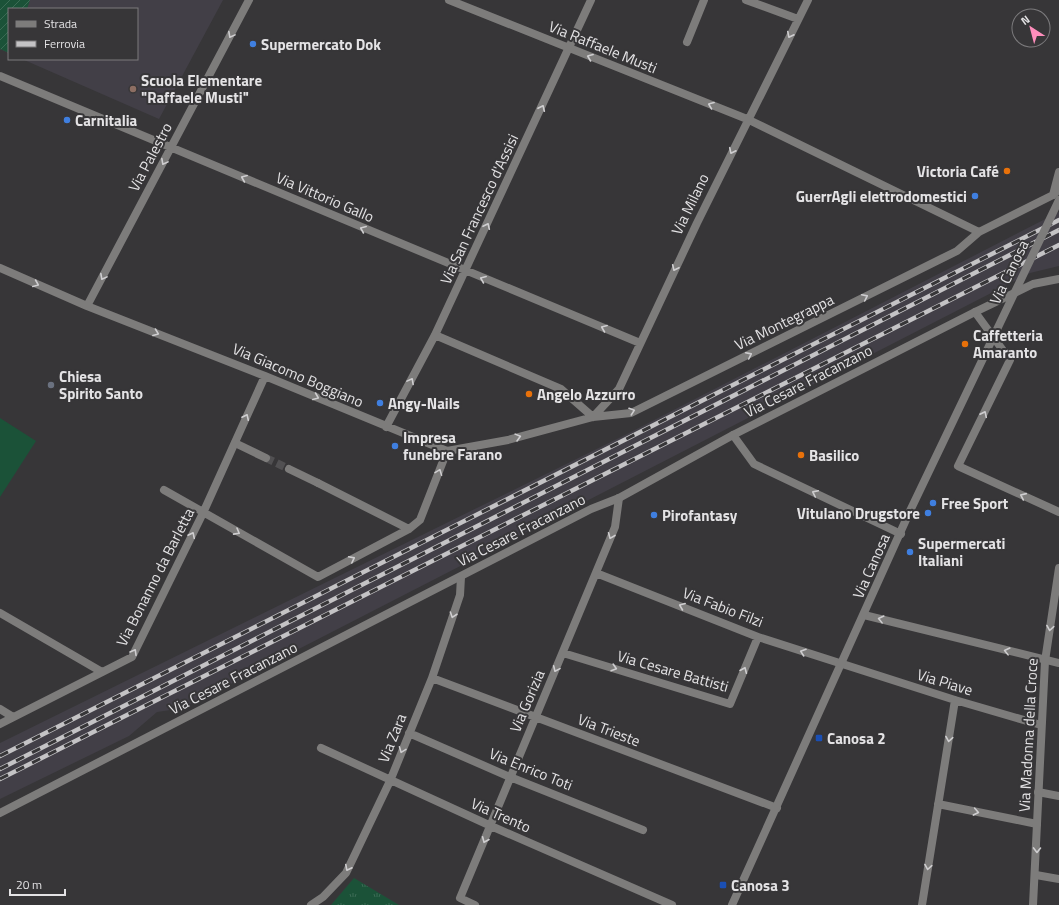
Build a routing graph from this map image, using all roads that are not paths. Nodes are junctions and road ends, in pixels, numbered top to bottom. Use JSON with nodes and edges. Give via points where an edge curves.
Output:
{"nodes":[{"id":1,"x":249,"y":0,"type":"edge"},
{"id":2,"x":448,"y":0,"type":"edge"},
{"id":3,"x":591,"y":0,"type":"edge"},
{"id":4,"x":704,"y":0,"type":"edge"},
{"id":5,"x":746,"y":0,"type":"edge"},
{"id":6,"x":808,"y":0,"type":"edge"},
{"id":7,"x":798,"y":19,"type":"junction"},
{"id":8,"x":687,"y":42,"type":"dead end"},
{"id":9,"x":570,"y":49,"type":"junction"},
{"id":10,"x":0,"y":76,"type":"edge"},
{"id":11,"x":747,"y":119,"type":"junction"},
{"id":12,"x":171,"y":148,"type":"junction"},
{"id":13,"x":1059,"y":172,"type":"edge"},
{"id":14,"x":1057,"y":194,"type":"edge"},
{"id":15,"x":979,"y":232,"type":"junction"},
{"id":16,"x":0,"y":268,"type":"edge"},
{"id":17,"x":466,"y":272,"type":"junction"},
{"id":18,"x":1058,"y":279,"type":"edge"},
{"id":19,"x":87,"y":306,"type":"junction"},
{"id":20,"x":975,"y":312,"type":"junction"},
{"id":21,"x":435,"y":335,"type":"junction"},
{"id":22,"x":640,"y":343,"type":"junction"},
{"id":23,"x":265,"y":376,"type":"junction"},
{"id":24,"x":593,"y":417,"type":"junction"},
{"id":25,"x":386,"y":427,"type":"junction"},
{"id":26,"x":733,"y":435,"type":"junction"},
{"id":27,"x":235,"y":443,"type":"junction"},
{"id":28,"x":447,"y":451,"type":"junction"},
{"id":29,"x":266,"y":458,"type":"tunnel mouth"},
{"id":30,"x":289,"y":469,"type":"tunnel mouth"},
{"id":31,"x":164,"y":490,"type":"dead end"},
{"id":32,"x":619,"y":498,"type":"junction"},
{"id":33,"x":203,"y":512,"type":"junction"},
{"id":34,"x":1059,"y":512,"type":"edge"},
{"id":35,"x":409,"y":529,"type":"junction"},
{"id":36,"x":901,"y":534,"type":"junction"},
{"id":37,"x":1059,"y":568,"type":"edge"},
{"id":38,"x":596,"y":573,"type":"junction"},
{"id":39,"x":461,"y":577,"type":"junction"},
{"id":40,"x":1057,"y":596,"type":"edge"},
{"id":41,"x":0,"y":613,"type":"edge"},
{"id":42,"x":864,"y":615,"type":"junction"},
{"id":43,"x":758,"y":637,"type":"junction"},
{"id":44,"x":563,"y":653,"type":"junction"},
{"id":45,"x":1045,"y":661,"type":"junction"},
{"id":46,"x":1059,"y":663,"type":"edge"},
{"id":47,"x":840,"y":664,"type":"junction"},
{"id":48,"x":102,"y":672,"type":"junction"},
{"id":49,"x":432,"y":678,"type":"junction"},
{"id":50,"x":955,"y":700,"type":"junction"},
{"id":51,"x":0,"y":709,"type":"edge"},
{"id":52,"x":13,"y":717,"type":"junction"},
{"id":53,"x":535,"y":717,"type":"junction"},
{"id":54,"x":0,"y":724,"type":"edge"},
{"id":55,"x":1041,"y":725,"type":"junction"},
{"id":56,"x":409,"y":733,"type":"junction"},
{"id":57,"x":321,"y":748,"type":"dead end"},
{"id":58,"x":510,"y":777,"type":"junction"},
{"id":59,"x":390,"y":781,"type":"junction"},
{"id":60,"x":1038,"y":792,"type":"junction"},
{"id":61,"x":1059,"y":796,"type":"edge"},
{"id":62,"x":938,"y":804,"type":"junction"},
{"id":63,"x":777,"y":808,"type":"junction"},
{"id":64,"x":0,"y":813,"type":"edge"},
{"id":65,"x":1037,"y":824,"type":"junction"},
{"id":66,"x":491,"y":826,"type":"junction"},
{"id":67,"x":643,"y":830,"type":"dead end"},
{"id":68,"x":1036,"y":875,"type":"junction"},
{"id":69,"x":1059,"y":879,"type":"edge"},
{"id":70,"x":311,"y":905,"type":"edge"},
{"id":71,"x":475,"y":905,"type":"edge"},
{"id":72,"x":672,"y":905,"type":"edge"},
{"id":73,"x":732,"y":905,"type":"edge"},
{"id":74,"x":922,"y":905,"type":"edge"},
{"id":75,"x":1033,"y":905,"type":"edge"}],
"edges":[{"from":1,"to":12,"type":"street","name":"Via Palestro","one_way":true},
{"from":2,"to":9,"type":"street","name":"Via Raffaele Musti"},
{"from":3,"to":9,"type":"street","name":"Via San Francesco d'Assisi"},
{"from":4,"to":8,"type":"street"},
{"from":5,"to":7,"type":"street"},
{"from":6,"to":7,"type":"street","name":"Via Milano"},
{"from":7,"to":11,"type":"street","name":"Via Milano","one_way":true},
{"from":11,"to":9,"type":"street","name":"Via Raffaele Musti","one_way":true},
{"from":17,"to":9,"type":"street","name":"Via San Francesco d'Assisi","one_way":true},
{"from":10,"to":12,"type":"street","name":"Via Vittorio Gallo"},
{"from":11,"to":15,"type":"street","name":"Via Raffaele Musti"},
{"from":11,"to":22,"type":"street","name":"Via Milano","one_way":true},
{"from":17,"to":12,"type":"street","name":"Via Vittorio Gallo","one_way":true},
{"from":12,"to":19,"type":"street","name":"Via Palestro","one_way":true},
{"from":13,"to":14,"type":"street","name":"Via Canosa"},
{"from":14,"to":15,"type":"street","name":"Via Montegrappa"},
{"from":14,"to":36,"type":"street","name":"Via Canosa","bridge":true,"via":[[1040,240]]},
{"from":24,"to":15,"type":"street","name":"Via Montegrappa","one_way":true,"via":[[631,413],[957,251]]},
{"from":16,"to":19,"type":"street","name":"Via Giacomo Boggiano","one_way":true},
{"from":17,"to":21,"type":"street","name":"Via San Francesco d'Assisi"},
{"from":22,"to":17,"type":"street","name":"Via Vittorio Gallo","one_way":true},
{"from":18,"to":20,"type":"street","name":"Via Cesare Fracanzano","via":[[1033,284]]},
{"from":19,"to":23,"type":"street","name":"Via Giacomo Boggiano","one_way":true},
{"from":20,"to":26,"type":"street","name":"Via Cesare Fracanzano"},
{"from":34,"to":20,"type":"street","one_way":true,"via":[[958,466],[1010,360]]},
{"from":21,"to":24,"type":"street","via":[[561,389]]},
{"from":25,"to":21,"type":"street","name":"Via San Francesco d'Assisi","one_way":true},
{"from":22,"to":24,"type":"street","name":"Via Milano","via":[[619,389]]},
{"from":23,"to":25,"type":"street","name":"Via Giacomo Boggiano","one_way":true},
{"from":27,"to":23,"type":"street","name":"Via Bonanno da Barletta","one_way":true},
{"from":28,"to":24,"type":"street","one_way":true,"via":[[508,440]]},
{"from":25,"to":28,"type":"street","name":"Via Giacomo Boggiano"},
{"from":26,"to":32,"type":"street","name":"Via Cesare Fracanzano"},
{"from":36,"to":26,"type":"street","one_way":true,"via":[[754,464]]},
{"from":27,"to":29,"type":"street"},
{"from":27,"to":33,"type":"street","name":"Via Bonanno da Barletta"},
{"from":35,"to":28,"type":"street","one_way":true,"via":[[420,520]]},
{"from":30,"to":35,"type":"street"},
{"from":31,"to":33,"type":"street"},
{"from":32,"to":38,"type":"street","name":"Via Gorizia","one_way":true,"via":[[615,527]]},
{"from":32,"to":39,"type":"street","name":"Via Cesare Fracanzano","via":[[591,509]]},
{"from":33,"to":35,"type":"street","one_way":true,"via":[[318,577]]},
{"from":48,"to":33,"type":"street","name":"Via Bonanno da Barletta","one_way":true,"via":[[132,657]]},
{"from":36,"to":42,"type":"street","name":"Via Canosa"},
{"from":37,"to":40,"type":"street","name":"Via Madonna della Croce"},
{"from":43,"to":38,"type":"street","name":"Via Fabio Filzi","one_way":true},
{"from":38,"to":44,"type":"street","name":"Via Gorizia"},
{"from":39,"to":49,"type":"street","name":"Via Zara","one_way":true,"via":[[460,595]]},
{"from":39,"to":64,"type":"street","name":"Via Cesare Fracanzano"},
{"from":40,"to":45,"type":"street","name":"Via Madonna della Croce","one_way":true},
{"from":41,"to":48,"type":"street"},
{"from":45,"to":42,"type":"street","one_way":true},
{"from":42,"to":47,"type":"street","name":"Via Canosa"},
{"from":44,"to":43,"type":"street","name":"Via Cesare Battisti","one_way":true,"via":[[730,704]]},
{"from":47,"to":43,"type":"street","name":"Via Fabio Filzi","one_way":true},
{"from":44,"to":53,"type":"street","name":"Via Gorizia","one_way":true},
{"from":45,"to":46,"type":"street"},
{"from":45,"to":55,"type":"street","name":"Via Madonna della Croce"},
{"from":47,"to":50,"type":"street","name":"Via Piave"},
{"from":47,"to":63,"type":"street","name":"Via Canosa"},
{"from":48,"to":52,"type":"street","name":"Via Bonanno da Barletta"},
{"from":49,"to":53,"type":"street","name":"Via Trieste"},
{"from":49,"to":56,"type":"street","name":"Via Zara"},
{"from":50,"to":55,"type":"street","name":"Via Piave"},
{"from":50,"to":62,"type":"street","one_way":true},
{"from":51,"to":52,"type":"street"},
{"from":52,"to":54,"type":"street","name":"Via Bonanno da Barletta"},
{"from":53,"to":58,"type":"street","name":"Via Gorizia"},
{"from":53,"to":63,"type":"street","name":"Via Trieste"},
{"from":55,"to":60,"type":"street","name":"Via Madonna della Croce"},
{"from":56,"to":58,"type":"street","name":"Via Enrico Toti"},
{"from":56,"to":59,"type":"street","name":"Via Zara","one_way":true},
{"from":57,"to":59,"type":"street","name":"Via Trento"},
{"from":58,"to":66,"type":"street","name":"Via Gorizia"},
{"from":58,"to":67,"type":"street","name":"Via Enrico Toti"},
{"from":59,"to":66,"type":"street","name":"Via Trento"},
{"from":59,"to":70,"type":"street","name":"Via Zara","one_way":true,"via":[[346,873],[323,897]]},
{"from":60,"to":61,"type":"street"},
{"from":60,"to":65,"type":"street","name":"Via Madonna della Croce"},
{"from":62,"to":65,"type":"street","one_way":true},
{"from":62,"to":74,"type":"street","one_way":true},
{"from":63,"to":73,"type":"street","name":"Via Canosa"},
{"from":65,"to":68,"type":"street","name":"Via Madonna della Croce","one_way":true},
{"from":66,"to":71,"type":"street","name":"Via Gorizia","one_way":true,"via":[[460,898]]},
{"from":66,"to":72,"type":"street","name":"Via Trento"},
{"from":68,"to":69,"type":"street"},
{"from":68,"to":75,"type":"street","name":"Via Madonna della Croce"}]}
